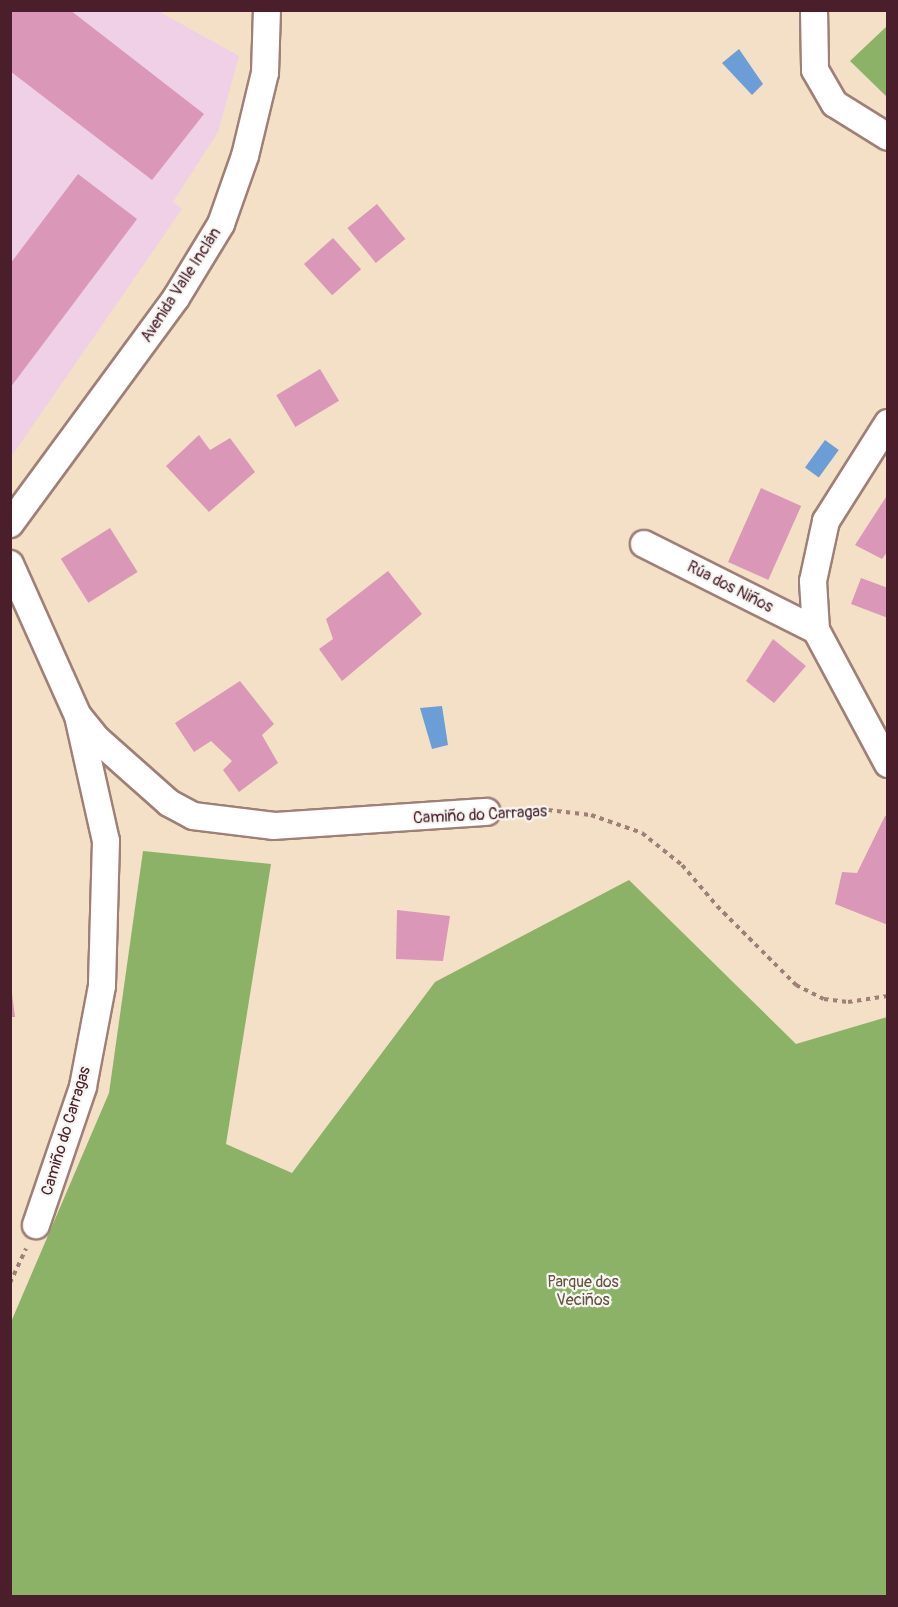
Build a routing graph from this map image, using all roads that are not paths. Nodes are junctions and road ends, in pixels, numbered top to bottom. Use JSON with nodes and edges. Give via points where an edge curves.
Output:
{"nodes":[{"id":1,"x":267,"y":10,"type":"edge"},
{"id":2,"x":814,"y":10,"type":"edge"},
{"id":3,"x":888,"y":137,"type":"edge"},
{"id":4,"x":888,"y":423,"type":"edge"},
{"id":5,"x":10,"y":524,"type":"edge"},
{"id":6,"x":644,"y":544,"type":"dead end"},
{"id":7,"x":10,"y":564,"type":"edge"},
{"id":8,"x":816,"y":630,"type":"junction"},
{"id":9,"x":78,"y":716,"type":"junction"},
{"id":10,"x":888,"y":764,"type":"edge"},
{"id":11,"x":487,"y":812,"type":"road end"},
{"id":12,"x":36,"y":1225,"type":"road end"}],
"edges":[{"from":1,"to":5,"type":"street","name":"Avenida Valle Inclán","via":[[265,73],[244,156],[221,224],[176,298]]},
{"from":2,"to":3,"type":"street","via":[[815,70],[835,104]]},
{"from":4,"to":8,"type":"street","via":[[826,521],[813,580]]},
{"from":6,"to":8,"type":"street","name":"Rúa dos Niños"},
{"from":7,"to":9,"type":"street","name":"Camiño do Carragas"},
{"from":8,"to":10,"type":"street"},
{"from":9,"to":11,"type":"street","name":"Camiño do Carragas","via":[[97,739],[169,803],[193,816],[274,826]]},
{"from":9,"to":12,"type":"street","name":"Camiño do Carragas","via":[[106,841],[102,986],[83,1087]]}]}
